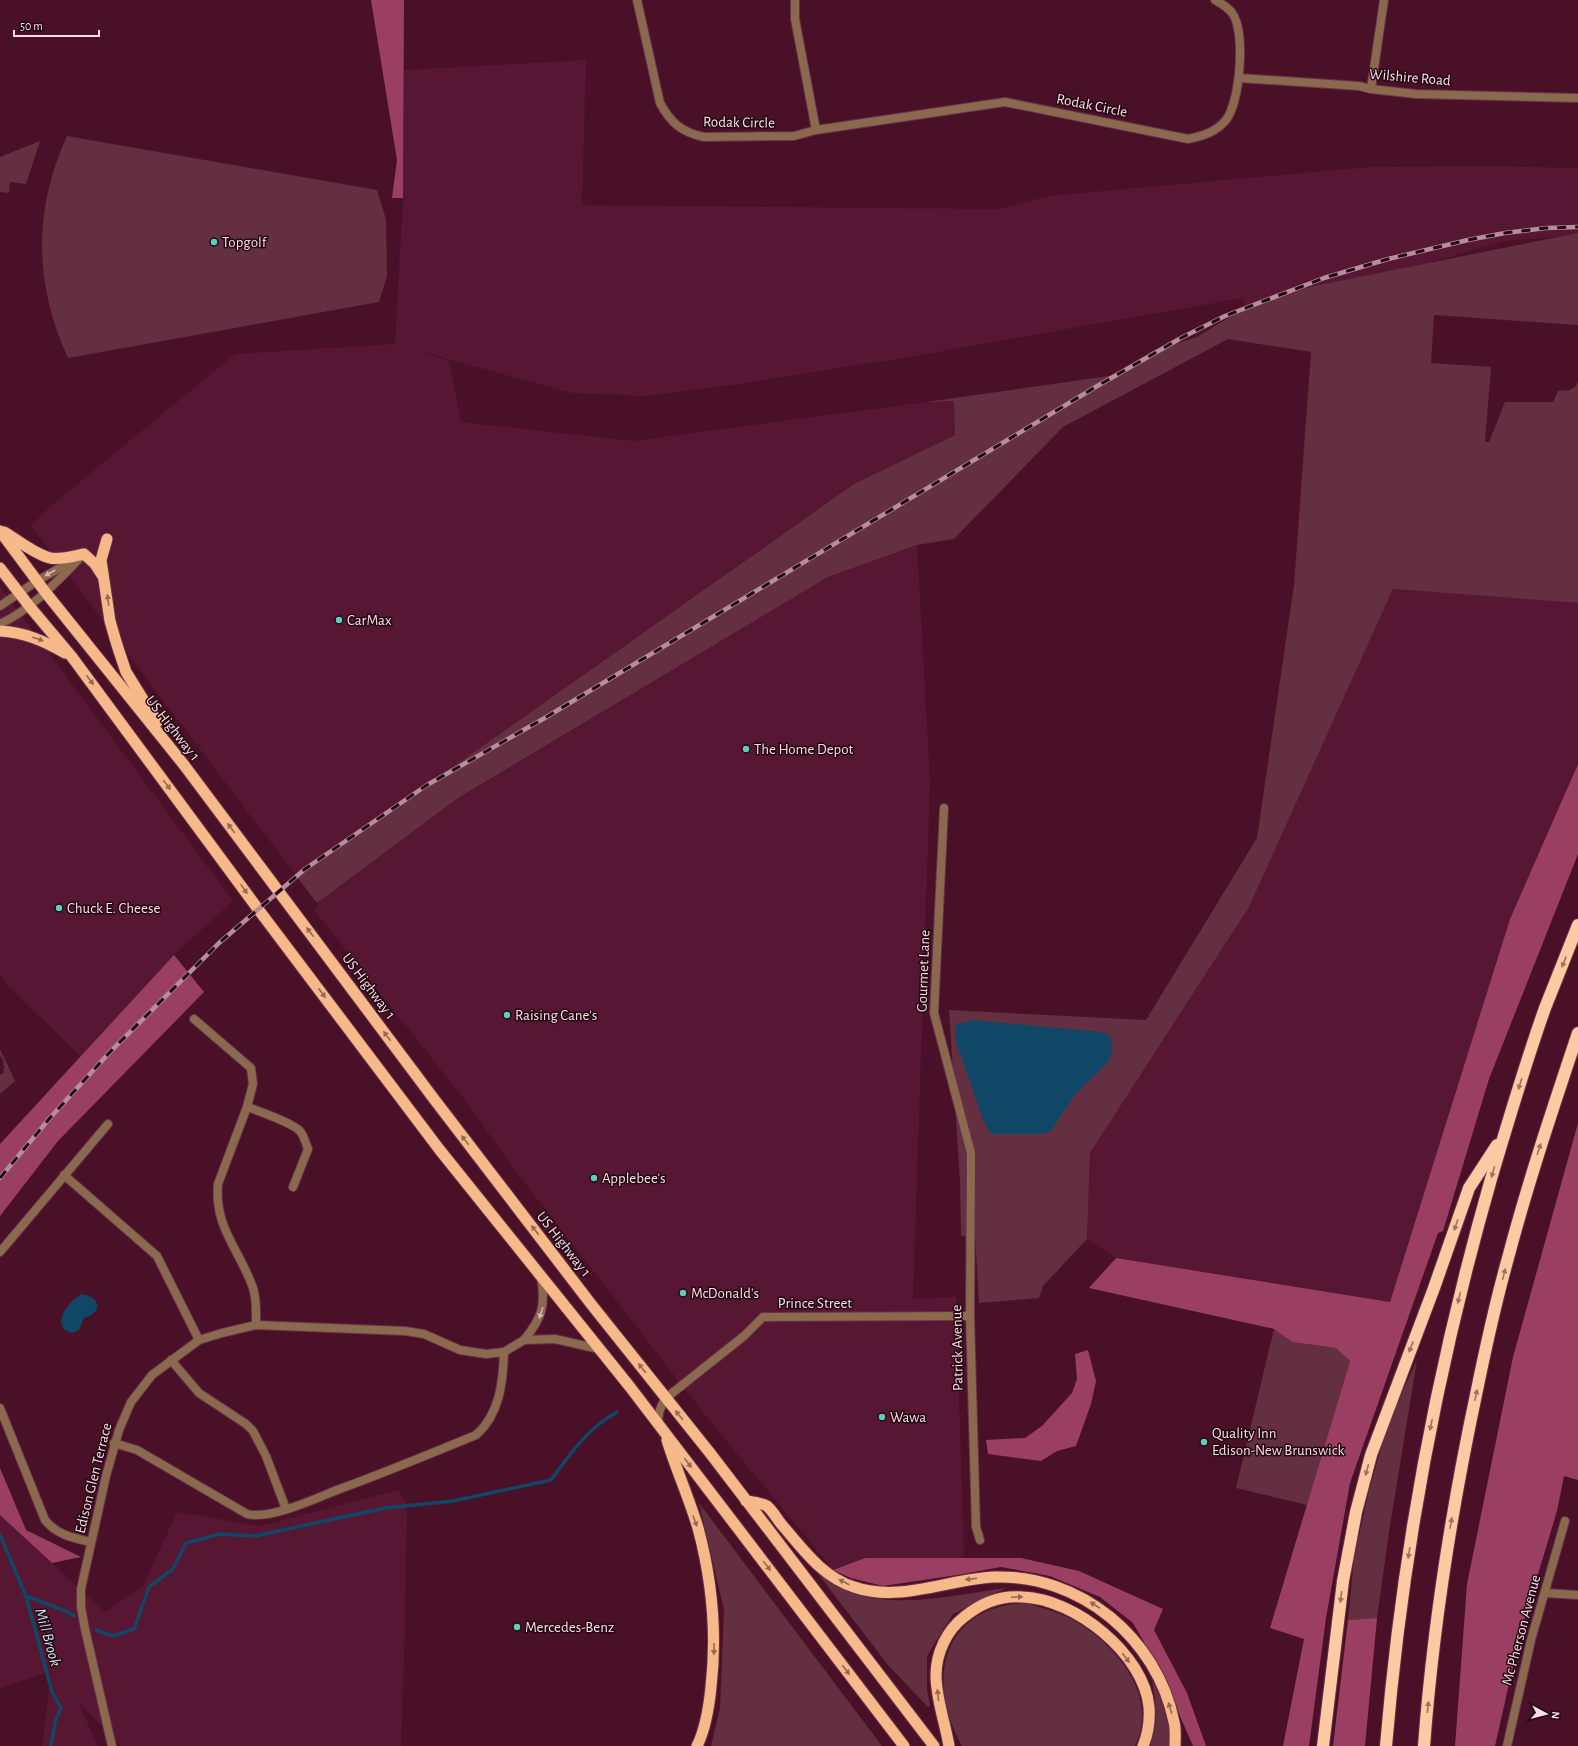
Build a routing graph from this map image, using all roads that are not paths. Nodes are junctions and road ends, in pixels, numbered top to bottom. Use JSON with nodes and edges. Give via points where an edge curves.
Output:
{"nodes":[{"id":1,"x":637,"y":0,"type":"edge"},
{"id":2,"x":795,"y":0,"type":"edge"},
{"id":3,"x":1215,"y":0,"type":"edge"},
{"id":4,"x":1384,"y":0,"type":"edge"},
{"id":5,"x":1239,"y":78,"type":"junction"},
{"id":6,"x":1371,"y":89,"type":"junction"},
{"id":7,"x":1578,"y":98,"type":"edge"},
{"id":8,"x":816,"y":130,"type":"junction"},
{"id":9,"x":0,"y":530,"type":"edge"},
{"id":10,"x":107,"y":539,"type":"dead end"},
{"id":11,"x":84,"y":554,"type":"junction"},
{"id":12,"x":0,"y":568,"type":"edge"},
{"id":13,"x":105,"y":580,"type":"junction"},
{"id":14,"x":37,"y":581,"type":"junction"},
{"id":15,"x":19,"y":593,"type":"junction"},
{"id":16,"x":46,"y":593,"type":"junction"},
{"id":17,"x":0,"y":606,"type":"edge"},
{"id":18,"x":30,"y":607,"type":"junction"},
{"id":19,"x":0,"y":624,"type":"edge"},
{"id":20,"x":0,"y":631,"type":"edge"},
{"id":21,"x":72,"y":657,"type":"junction"},
{"id":22,"x":184,"y":765,"type":"junction"},
{"id":23,"x":944,"y":808,"type":"dead end"},
{"id":24,"x":1578,"y":925,"type":"edge"},
{"id":25,"x":194,"y":1019,"type":"dead end"},
{"id":26,"x":1578,"y":1033,"type":"edge"},
{"id":27,"x":248,"y":1107,"type":"junction"},
{"id":28,"x":108,"y":1124,"type":"dead end"},
{"id":29,"x":1504,"y":1135,"type":"junction"},
{"id":30,"x":971,"y":1153,"type":"joint"},
{"id":31,"x":64,"y":1175,"type":"junction"},
{"id":32,"x":293,"y":1187,"type":"dead end"},
{"id":33,"x":0,"y":1252,"type":"edge"},
{"id":34,"x":541,"y":1274,"type":"junction"},
{"id":35,"x":970,"y":1316,"type":"junction"},
{"id":36,"x":256,"y":1325,"type":"junction"},
{"id":37,"x":199,"y":1340,"type":"junction"},
{"id":38,"x":524,"y":1340,"type":"junction"},
{"id":39,"x":599,"y":1349,"type":"junction"},
{"id":40,"x":504,"y":1352,"type":"junction"},
{"id":41,"x":171,"y":1360,"type":"junction"},
{"id":42,"x":666,"y":1398,"type":"junction"},
{"id":43,"x":0,"y":1408,"type":"edge"},
{"id":44,"x":661,"y":1428,"type":"junction"},
{"id":45,"x":114,"y":1443,"type":"junction"},
{"id":46,"x":746,"y":1501,"type":"junction"},
{"id":47,"x":286,"y":1509,"type":"junction"},
{"id":48,"x":1565,"y":1521,"type":"dead end"},
{"id":49,"x":980,"y":1540,"type":"dead end"},
{"id":50,"x":91,"y":1542,"type":"junction"},
{"id":51,"x":1546,"y":1593,"type":"junction"},
{"id":52,"x":1578,"y":1595,"type":"edge"},
{"id":53,"x":1175,"y":1723,"type":"junction"},
{"id":54,"x":112,"y":1746,"type":"edge"},
{"id":55,"x":697,"y":1746,"type":"edge"},
{"id":56,"x":904,"y":1746,"type":"edge"},
{"id":57,"x":934,"y":1746,"type":"edge"},
{"id":58,"x":950,"y":1746,"type":"edge"},
{"id":59,"x":1143,"y":1746,"type":"edge"},
{"id":60,"x":1176,"y":1746,"type":"edge"},
{"id":61,"x":1184,"y":1746,"type":"edge"},
{"id":62,"x":1323,"y":1746,"type":"edge"},
{"id":63,"x":1386,"y":1746,"type":"edge"},
{"id":64,"x":1424,"y":1746,"type":"edge"},
{"id":65,"x":1507,"y":1746,"type":"edge"}],
"edges":[{"from":1,"to":8,"type":"street","name":"Rodak Circle","via":[[660,103],[677,126],[690,134],[704,137],[794,136]]},
{"from":2,"to":8,"type":"street","via":[[795,19]]},
{"from":3,"to":5,"type":"street","name":"Rodak Circle","via":[[1228,8],[1234,16],[1239,43]]},
{"from":4,"to":6,"type":"street"},
{"from":5,"to":6,"type":"street","name":"Wilshire Road"},
{"from":5,"to":8,"type":"street","name":"Rodak Circle","via":[[1234,105],[1226,120],[1206,135],[1188,139],[1005,102]]},
{"from":6,"to":7,"type":"street","name":"Wilshire Road","via":[[1416,94]]},
{"from":9,"to":11,"type":"highway","via":[[50,558]]},
{"from":9,"to":14,"type":"highway","name":"US Highway 1"},
{"from":10,"to":13,"type":"highway","via":[[101,560]]},
{"from":11,"to":13,"type":"highway","via":[[95,564]]},
{"from":11,"to":14,"type":"street","one_way":true},
{"from":11,"to":16,"type":"street"},
{"from":12,"to":15,"type":"highway"},
{"from":22,"to":13,"type":"highway","one_way":true,"via":[[126,672],[110,621]]},
{"from":14,"to":15,"type":"street"},
{"from":14,"to":16,"type":"highway","name":"US Highway 1"},
{"from":15,"to":17,"type":"street"},
{"from":15,"to":18,"type":"highway"},
{"from":16,"to":18,"type":"street"},
{"from":16,"to":22,"type":"highway","name":"US Highway 1"},
{"from":18,"to":19,"type":"street"},
{"from":18,"to":21,"type":"highway"},
{"from":20,"to":21,"type":"highway","one_way":true,"via":[[43,641]]},
{"from":21,"to":34,"type":"highway","one_way":true,"via":[[258,909],[435,1142]]},
{"from":42,"to":22,"type":"highway","name":"US Highway 1","one_way":true,"via":[[434,1099]]},
{"from":23,"to":30,"type":"street","name":"Gourmet Lane","via":[[934,1014]]},
{"from":24,"to":29,"type":"highway","one_way":true,"via":[[1545,1009]]},
{"from":25,"to":27,"type":"street","via":[[251,1068],[253,1084]]},
{"from":64,"to":26,"type":"highway","one_way":true,"via":[[1450,1532],[1486,1347],[1523,1203]]},
{"from":27,"to":32,"type":"street","via":[[301,1132],[308,1149]]},
{"from":27,"to":36,"type":"street","via":[[222,1172],[217,1197],[224,1228],[253,1289]]},
{"from":28,"to":31,"type":"street"},
{"from":29,"to":62,"type":"highway","one_way":true,"via":[[1469,1188],[1371,1455],[1343,1581]]},
{"from":29,"to":63,"type":"highway","one_way":true,"via":[[1468,1261],[1426,1448],[1400,1607]]},
{"from":30,"to":35,"type":"street","name":"Patrick Avenue"},
{"from":31,"to":33,"type":"street"},
{"from":31,"to":37,"type":"street","via":[[157,1256]]},
{"from":34,"to":38,"type":"street","name":"Edison Glen Terrace","one_way":true,"via":[[544,1295],[542,1312]]},
{"from":34,"to":39,"type":"highway"},
{"from":35,"to":42,"type":"street","name":"Prince Street","via":[[763,1317],[744,1336]]},
{"from":35,"to":49,"type":"street","name":"Patrick Avenue","via":[[976,1527]]},
{"from":36,"to":37,"type":"street","name":"Edison Glen Terrace"},
{"from":36,"to":40,"type":"street","name":"Edison Glen Terrace","via":[[405,1331],[424,1334],[460,1350],[486,1354]]},
{"from":37,"to":41,"type":"street","name":"Edison Glen Terrace"},
{"from":38,"to":39,"type":"street","name":"Edison Glen Terrace","via":[[555,1339]]},
{"from":38,"to":40,"type":"street","name":"Edison Glen Terrace"},
{"from":39,"to":44,"type":"highway"},
{"from":40,"to":47,"type":"street","via":[[501,1387],[496,1407],[484,1428],[476,1435]]},
{"from":41,"to":45,"type":"street","name":"Edison Glen Terrace","via":[[152,1374],[141,1388],[124,1416]]},
{"from":41,"to":47,"type":"street","via":[[199,1393],[253,1431],[266,1456]]},
{"from":42,"to":44,"type":"street","via":[[659,1410]]},
{"from":46,"to":42,"type":"highway","name":"US Highway 1","one_way":true},
{"from":43,"to":50,"type":"street","via":[[45,1520],[58,1533]]},
{"from":44,"to":55,"type":"highway","one_way":true,"via":[[697,1527],[712,1606],[712,1680],[704,1728]]},
{"from":44,"to":56,"type":"highway","one_way":true},
{"from":45,"to":47,"type":"street","via":[[137,1450],[247,1514],[260,1516]]},
{"from":45,"to":50,"type":"street","name":"Edison Glen Terrace"},
{"from":53,"to":46,"type":"highway","one_way":true,"via":[[1162,1686],[1142,1649],[1117,1622],[1098,1607],[1073,1593],[1043,1582],[1011,1576],[966,1580],[890,1593],[853,1587],[822,1570],[766,1505]]},
{"from":46,"to":57,"type":"highway","name":"US Highway 1"},
{"from":48,"to":51,"type":"street","name":"Mc Pherson Avenue"},
{"from":50,"to":54,"type":"street","name":"Edison Glen Terrace","via":[[81,1589],[81,1607]]},
{"from":51,"to":52,"type":"street"},
{"from":51,"to":65,"type":"street","name":"Mc Pherson Avenue","via":[[1531,1640]]},
{"from":53,"to":60,"type":"highway"},
{"from":53,"to":61,"type":"highway"},
{"from":58,"to":59,"type":"highway","one_way":true,"via":[[939,1703],[936,1674],[944,1642],[950,1630],[970,1612],[1000,1598],[1023,1596],[1048,1601],[1065,1608],[1096,1626],[1120,1649],[1137,1672],[1147,1696],[1148,1734]]}]}
